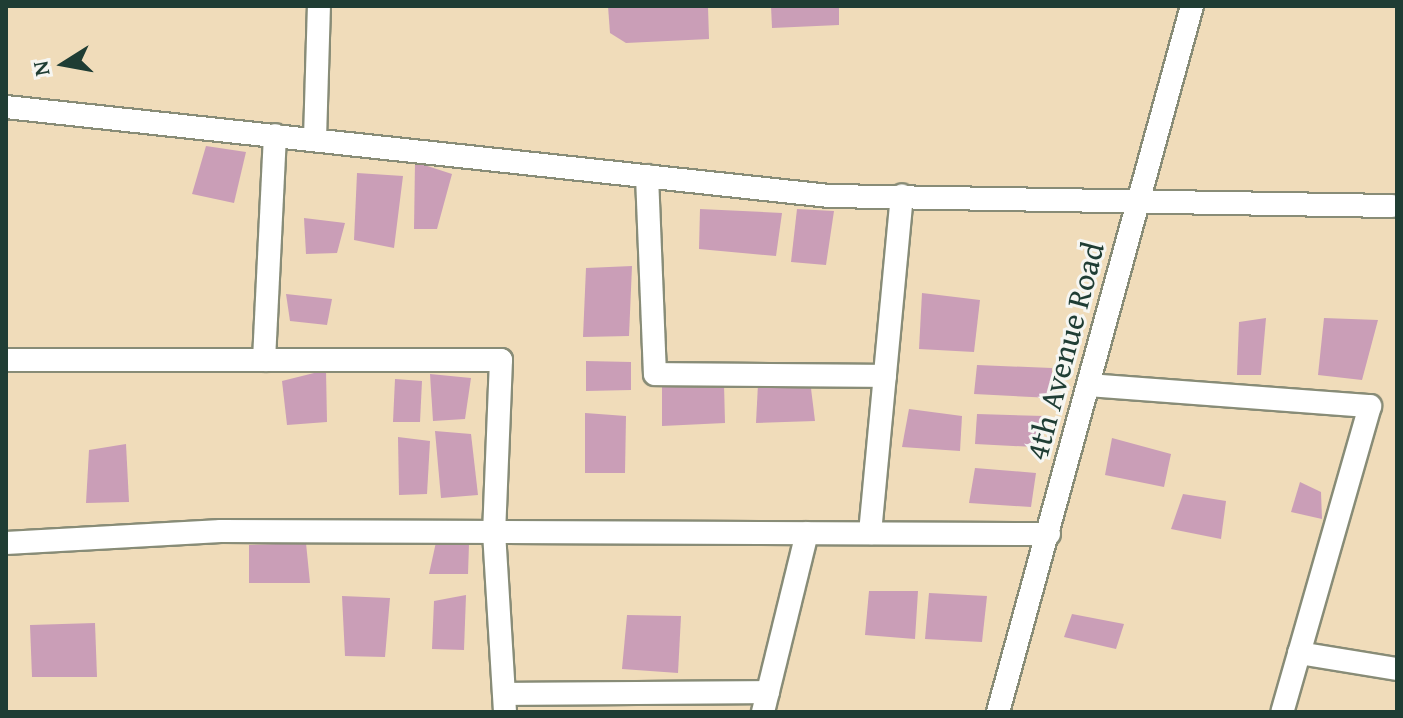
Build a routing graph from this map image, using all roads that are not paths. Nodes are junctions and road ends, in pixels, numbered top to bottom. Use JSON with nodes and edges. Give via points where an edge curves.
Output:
{"nodes":[{"id":1,"x":319,"y":6,"type":"edge"},
{"id":2,"x":1192,"y":6,"type":"edge"},
{"id":3,"x":6,"y":107,"type":"edge"},
{"id":4,"x":275,"y":135,"type":"junction"},
{"id":5,"x":315,"y":139,"type":"junction"},
{"id":6,"x":647,"y":176,"type":"junction"},
{"id":7,"x":902,"y":196,"type":"junction"},
{"id":8,"x":1140,"y":199,"type":"junction"},
{"id":9,"x":1392,"y":206,"type":"dead end"},
{"id":10,"x":6,"y":360,"type":"edge"},
{"id":11,"x":264,"y":360,"type":"junction"},
{"id":12,"x":885,"y":376,"type":"junction"},
{"id":13,"x":1089,"y":385,"type":"junction"},
{"id":14,"x":494,"y":532,"type":"junction"},
{"id":15,"x":807,"y":533,"type":"junction"},
{"id":16,"x":870,"y":533,"type":"junction"},
{"id":17,"x":1049,"y":534,"type":"junction"},
{"id":18,"x":6,"y":543,"type":"edge"},
{"id":19,"x":1299,"y":653,"type":"junction"},
{"id":20,"x":1397,"y":669,"type":"edge"},
{"id":21,"x":766,"y":702,"type":"edge"},
{"id":22,"x":505,"y":703,"type":"edge"},
{"id":23,"x":998,"y":712,"type":"edge"},
{"id":24,"x":1282,"y":712,"type":"edge"}],
"edges":[{"from":1,"to":5,"type":"street"},
{"from":2,"to":8,"type":"street","name":"4th Avenue Road"},
{"from":3,"to":4,"type":"street"},
{"from":4,"to":5,"type":"street"},
{"from":4,"to":11,"type":"street"},
{"from":5,"to":6,"type":"street"},
{"from":6,"to":7,"type":"street"},
{"from":6,"to":12,"type":"street","via":[[655,374]]},
{"from":7,"to":8,"type":"street"},
{"from":7,"to":12,"type":"street"},
{"from":8,"to":9,"type":"street"},
{"from":8,"to":13,"type":"street","name":"4th Avenue Road"},
{"from":10,"to":11,"type":"street"},
{"from":11,"to":14,"type":"street","via":[[501,360]]},
{"from":12,"to":16,"type":"street"},
{"from":13,"to":17,"type":"street","name":"4th Avenue Road"},
{"from":13,"to":19,"type":"street","via":[[1370,406]]},
{"from":14,"to":15,"type":"street"},
{"from":14,"to":18,"type":"street","via":[[221,531]]},
{"from":14,"to":22,"type":"street"},
{"from":15,"to":16,"type":"street"},
{"from":15,"to":21,"type":"street"},
{"from":16,"to":17,"type":"street"},
{"from":17,"to":23,"type":"street","name":"4th Avenue Road"},
{"from":19,"to":20,"type":"street"},
{"from":19,"to":24,"type":"street"},
{"from":21,"to":22,"type":"street"}]}
